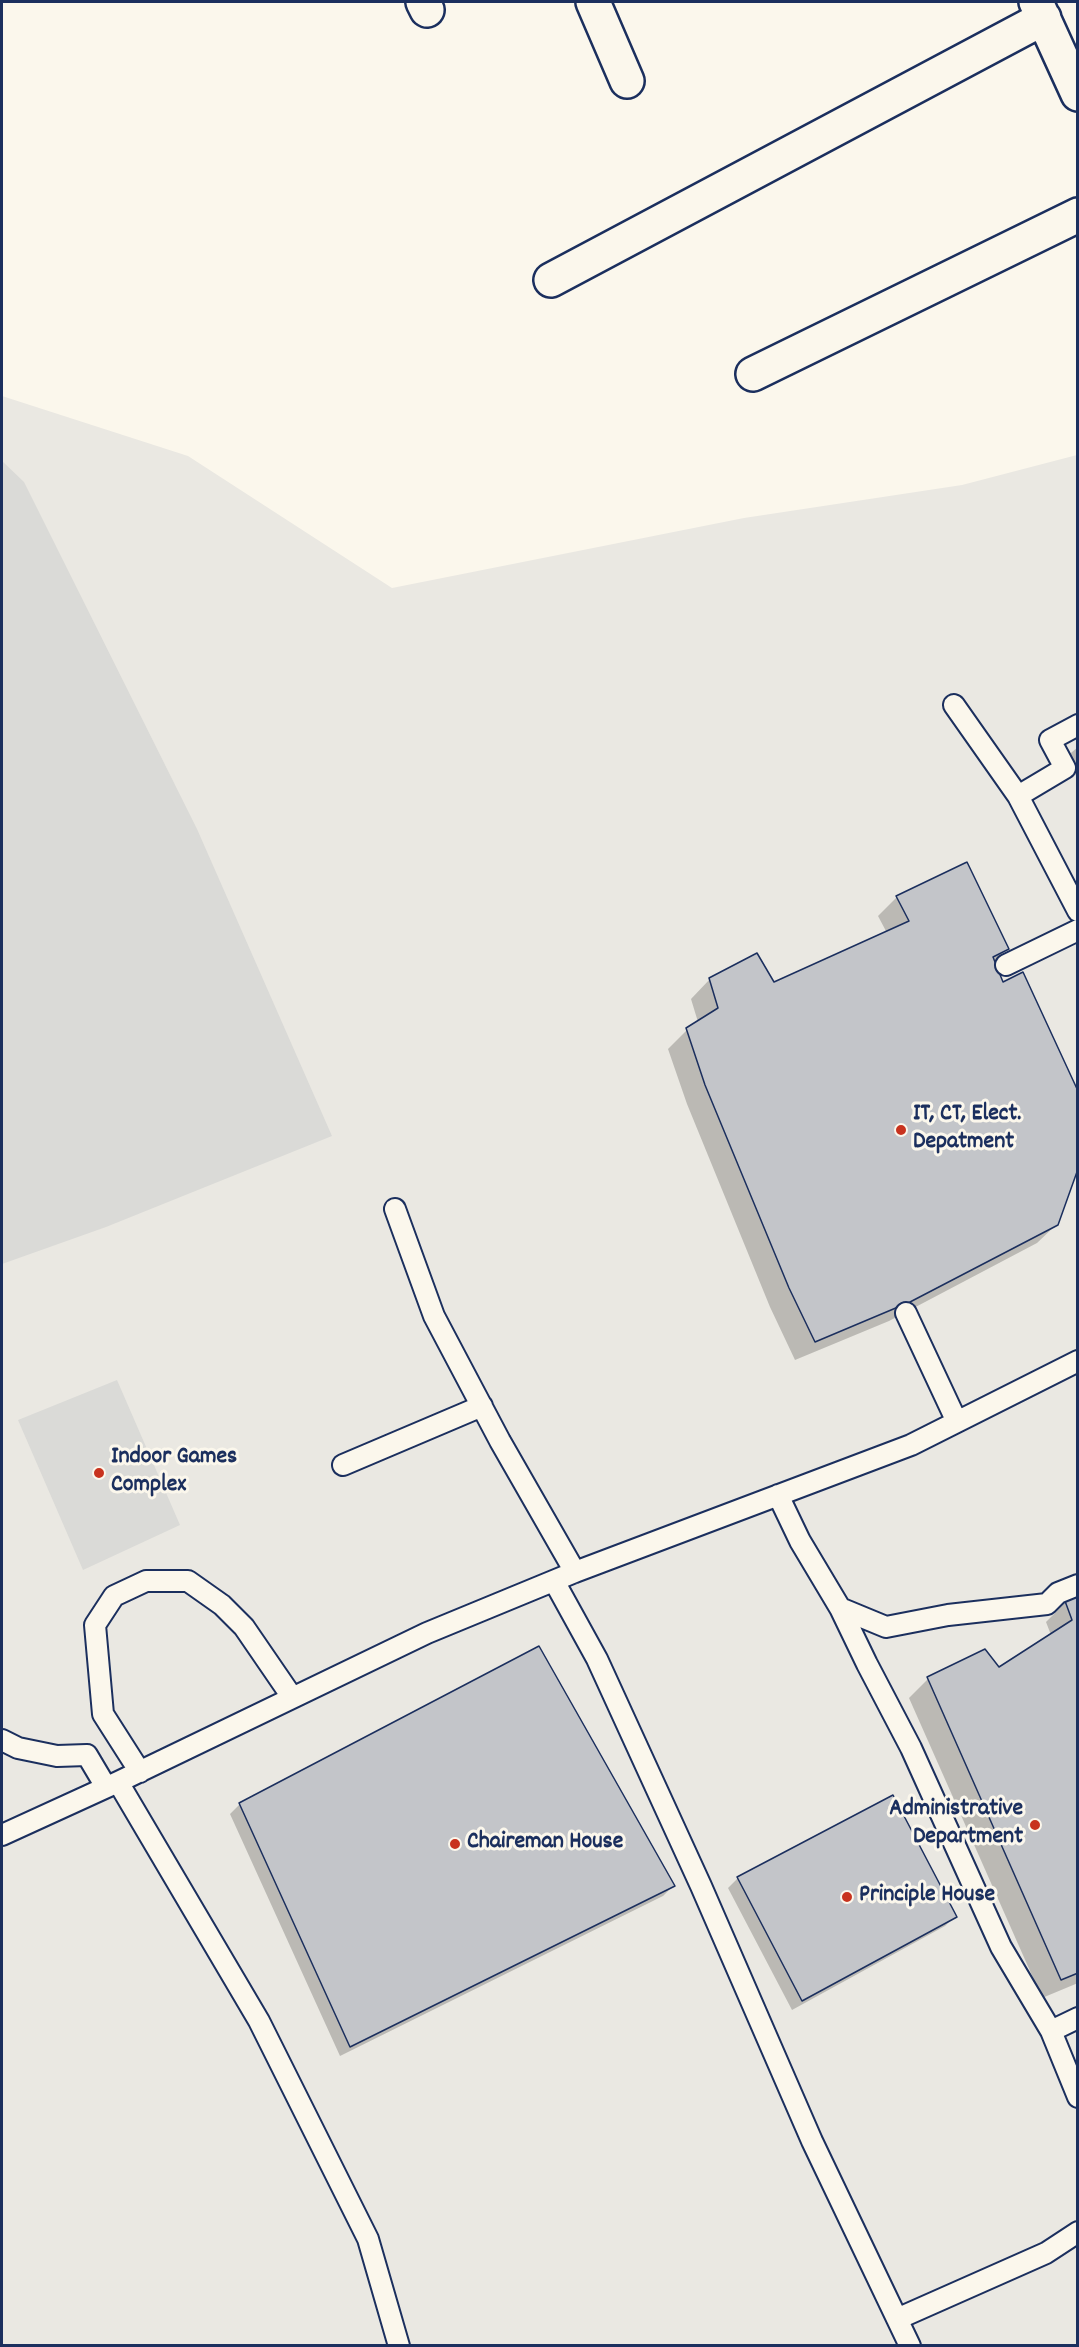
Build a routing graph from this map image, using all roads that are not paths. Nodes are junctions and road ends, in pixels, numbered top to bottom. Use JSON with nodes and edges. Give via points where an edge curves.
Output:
{"nodes":[{"id":1,"x":593,"y":2,"type":"edge"},
{"id":2,"x":1040,"y":10,"type":"edge"},
{"id":3,"x":627,"y":81,"type":"dead end"},
{"id":4,"x":1077,"y":94,"type":"edge"},
{"id":5,"x":1077,"y":215,"type":"edge"},
{"id":6,"x":551,"y":280,"type":"dead end"},
{"id":7,"x":753,"y":374,"type":"dead end"},
{"id":8,"x":954,"y":705,"type":"dead end"},
{"id":9,"x":1077,"y":725,"type":"edge"},
{"id":10,"x":1018,"y":796,"type":"junction"},
{"id":11,"x":1077,"y":911,"type":"edge"},
{"id":12,"x":1077,"y":930,"type":"edge"},
{"id":13,"x":1006,"y":966,"type":"dead end"},
{"id":14,"x":395,"y":1209,"type":"dead end"},
{"id":15,"x":906,"y":1313,"type":"dead end"},
{"id":16,"x":1077,"y":1361,"type":"edge"},
{"id":17,"x":482,"y":1406,"type":"junction"},
{"id":18,"x":957,"y":1422,"type":"junction"},
{"id":19,"x":343,"y":1465,"type":"dead end"},
{"id":20,"x":778,"y":1495,"type":"junction"},
{"id":21,"x":574,"y":1572,"type":"junction"},
{"id":22,"x":554,"y":1581,"type":"junction"},
{"id":23,"x":1077,"y":1585,"type":"edge"},
{"id":24,"x":840,"y":1608,"type":"junction"},
{"id":25,"x":292,"y":1697,"type":"junction"},
{"id":26,"x":2,"y":1740,"type":"edge"},
{"id":27,"x":140,"y":1772,"type":"junction"},
{"id":28,"x":112,"y":1785,"type":"junction"},
{"id":29,"x":2,"y":1835,"type":"edge"},
{"id":30,"x":1077,"y":2018,"type":"edge"},
{"id":31,"x":1051,"y":2031,"type":"junction"},
{"id":32,"x":1077,"y":2097,"type":"edge"},
{"id":33,"x":1077,"y":2232,"type":"edge"},
{"id":34,"x":897,"y":2319,"type":"junction"},
{"id":35,"x":399,"y":2346,"type":"edge"},
{"id":36,"x":910,"y":2346,"type":"edge"}],
"edges":[{"from":1,"to":3,"type":"street"},
{"from":2,"to":4,"type":"street"},
{"from":2,"to":6,"type":"street"},
{"from":5,"to":7,"type":"street"},
{"from":8,"to":10,"type":"lane"},
{"from":9,"to":10,"type":"lane","via":[[1050,740],[1065,768]]},
{"from":10,"to":11,"type":"lane"},
{"from":12,"to":13,"type":"lane"},
{"from":14,"to":17,"type":"lane","via":[[434,1316]]},
{"from":15,"to":18,"type":"lane"},
{"from":16,"to":18,"type":"lane"},
{"from":17,"to":19,"type":"lane"},
{"from":17,"to":21,"type":"lane"},
{"from":18,"to":20,"type":"lane","via":[[911,1445]]},
{"from":20,"to":21,"type":"lane"},
{"from":20,"to":24,"type":"lane"},
{"from":21,"to":22,"type":"lane"},
{"from":22,"to":25,"type":"lane","via":[[427,1633]]},
{"from":22,"to":34,"type":"lane","via":[[597,1659],[812,2141]]},
{"from":23,"to":24,"type":"lane","via":[[1058,1593],[1047,1604],[948,1615],[886,1627]]},
{"from":24,"to":31,"type":"lane","via":[[911,1748],[1001,1947]]},
{"from":25,"to":27,"type":"lane"},
{"from":25,"to":27,"type":"lane","via":[[244,1627],[222,1605],[188,1581],[146,1581],[114,1596],[95,1625],[103,1714]]},
{"from":26,"to":28,"type":"lane","via":[[18,1748],[57,1756],[87,1755]]},
{"from":27,"to":28,"type":"lane"},
{"from":28,"to":29,"type":"lane"},
{"from":28,"to":35,"type":"lane","via":[[259,2021],[368,2239]]},
{"from":30,"to":31,"type":"lane"},
{"from":31,"to":32,"type":"lane"},
{"from":33,"to":34,"type":"lane","via":[[1046,2253]]},
{"from":34,"to":36,"type":"lane"}]}
